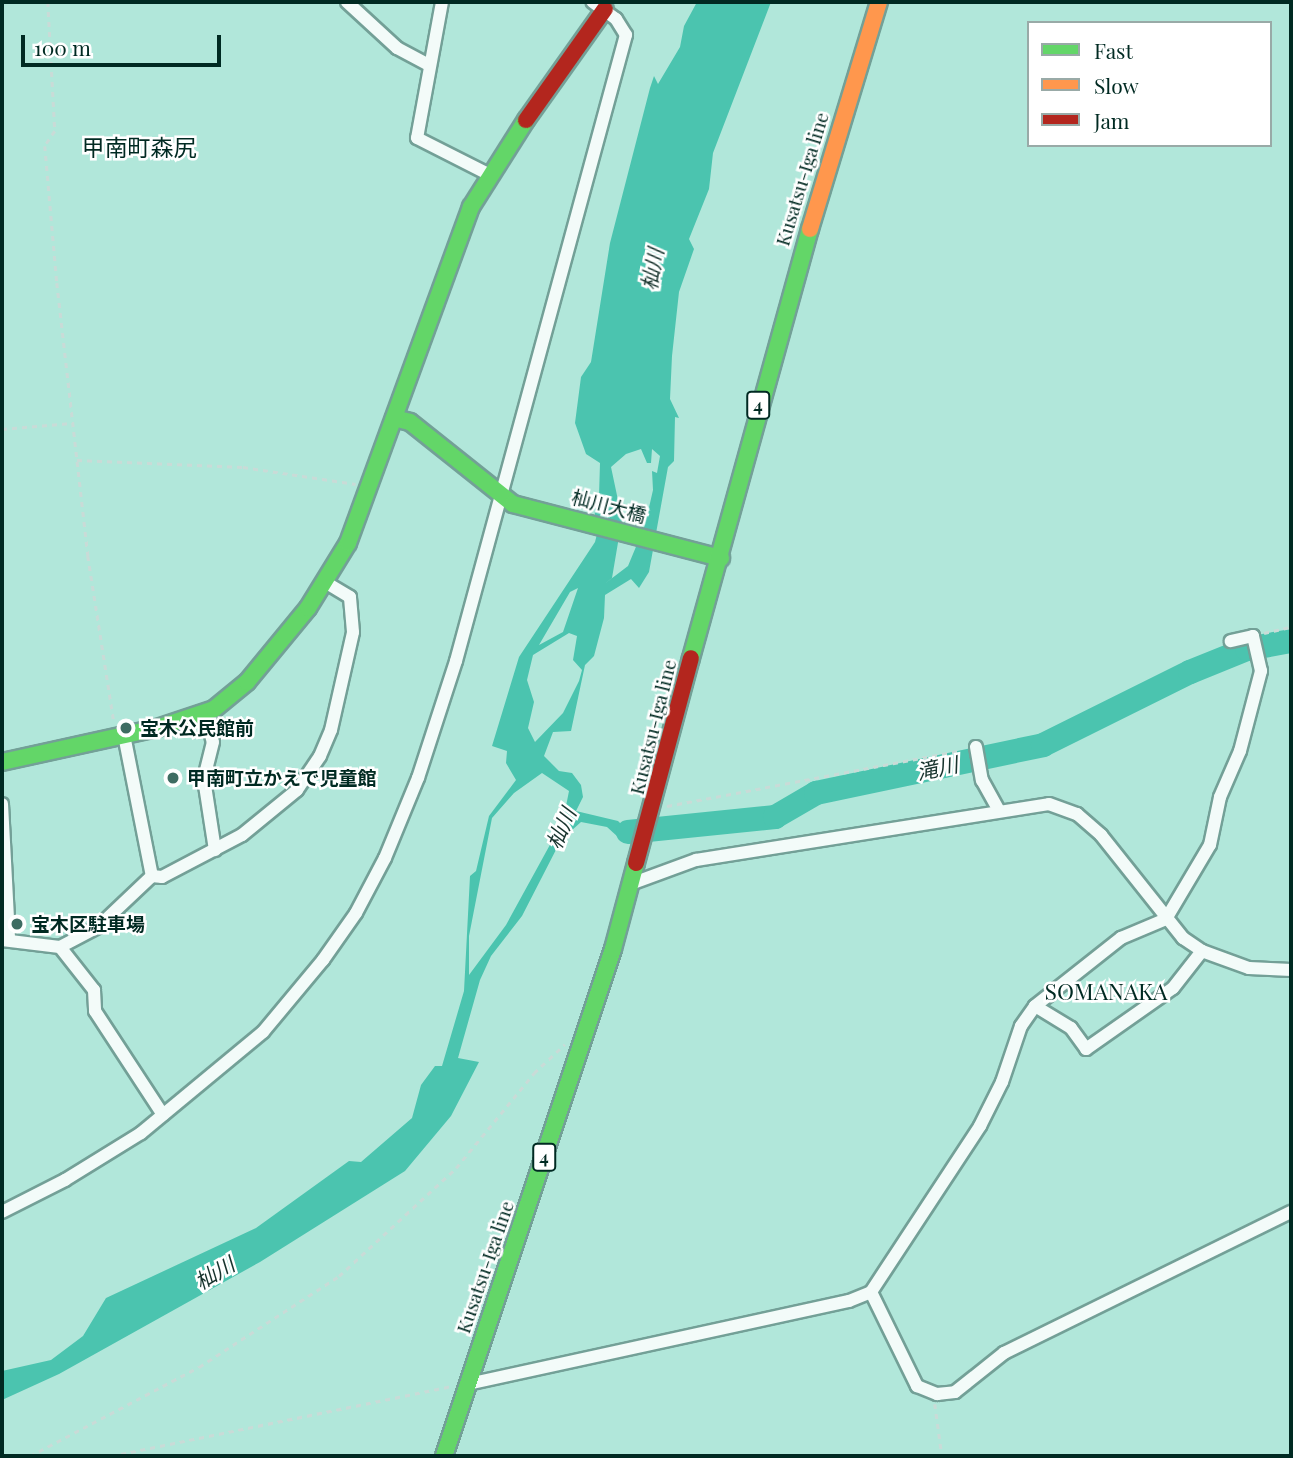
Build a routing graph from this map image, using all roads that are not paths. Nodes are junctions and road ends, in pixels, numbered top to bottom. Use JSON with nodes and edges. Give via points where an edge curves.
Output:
{"nodes":[{"id":1,"x":347,"y":2,"type":"edge"},
{"id":2,"x":442,"y":2,"type":"edge"},
{"id":3,"x":880,"y":2,"type":"edge"},
{"id":4,"x":602,"y":4,"type":"edge"},
{"id":5,"x":427,"y":64,"type":"junction"},
{"id":6,"x":488,"y":174,"type":"junction"},
{"id":7,"x":394,"y":418,"type":"junction"},
{"id":8,"x":507,"y":501,"type":"junction"},
{"id":9,"x":721,"y":558,"type":"junction"},
{"id":10,"x":327,"y":583,"type":"junction"},
{"id":11,"x":1231,"y":641,"type":"dead end"},
{"id":12,"x":205,"y":713,"type":"junction"},
{"id":13,"x":119,"y":736,"type":"junction"},
{"id":14,"x":976,"y":750,"type":"road end"},
{"id":15,"x":2,"y":762,"type":"edge"},
{"id":16,"x":2,"y":804,"type":"edge"},
{"id":17,"x":998,"y":809,"type":"junction"},
{"id":18,"x":215,"y":850,"type":"junction"},
{"id":19,"x":5,"y":875,"type":"edge"},
{"id":20,"x":152,"y":876,"type":"junction"},
{"id":21,"x":633,"y":883,"type":"junction"},
{"id":22,"x":1167,"y":919,"type":"junction"},
{"id":23,"x":6,"y":940,"type":"edge"},
{"id":24,"x":60,"y":947,"type":"junction"},
{"id":25,"x":1202,"y":951,"type":"junction"},
{"id":26,"x":1291,"y":970,"type":"edge"},
{"id":27,"x":1035,"y":1006,"type":"junction"},
{"id":28,"x":163,"y":1115,"type":"junction"},
{"id":29,"x":2,"y":1212,"type":"edge"},
{"id":30,"x":1291,"y":1212,"type":"edge"},
{"id":31,"x":871,"y":1292,"type":"junction"},
{"id":32,"x":468,"y":1384,"type":"junction"},
{"id":33,"x":444,"y":1456,"type":"edge"}],
"edges":[{"from":1,"to":5,"type":"street","via":[[397,48]]},
{"from":2,"to":5,"type":"street"},
{"from":3,"to":9,"type":"main road","name":"Kusatsu-Iga line","number":"4","via":[[771,356]]},
{"from":4,"to":6,"type":"main road"},
{"from":4,"to":8,"type":"street","via":[[626,35]]},
{"from":5,"to":6,"type":"street","via":[[417,138]]},
{"from":6,"to":7,"type":"main road","via":[[471,207]]},
{"from":7,"to":8,"type":"main road","via":[[411,422]]},
{"from":7,"to":10,"type":"main road"},
{"from":8,"to":9,"type":"main road","name":"杣川大橋"},
{"from":8,"to":28,"type":"street","via":[[438,721],[373,883],[323,960],[280,1014]]},
{"from":9,"to":21,"type":"main road","name":"Kusatsu-Iga line","number":"4"},
{"from":10,"to":12,"type":"main road","via":[[247,682]]},
{"from":10,"to":18,"type":"street","via":[[350,597],[354,606],[340,696],[324,748],[284,803]]},
{"from":11,"to":22,"type":"street","via":[[1254,638],[1261,665],[1210,845]]},
{"from":12,"to":13,"type":"main road"},
{"from":12,"to":18,"type":"street","via":[[213,742],[204,779]]},
{"from":13,"to":15,"type":"main road"},
{"from":13,"to":20,"type":"street"},
{"from":14,"to":17,"type":"street","via":[[982,780]]},
{"from":16,"to":19,"type":"street"},
{"from":17,"to":21,"type":"street","via":[[685,862]]},
{"from":17,"to":22,"type":"street","via":[[1049,804],[1077,814],[1121,858]]},
{"from":18,"to":20,"type":"street","via":[[162,877]]},
{"from":19,"to":23,"type":"street"},
{"from":20,"to":24,"type":"street","via":[[98,927]]},
{"from":21,"to":32,"type":"main road","name":"Kusatsu-Iga line","number":"4"},
{"from":22,"to":25,"type":"street"},
{"from":22,"to":27,"type":"street","via":[[1121,937]]},
{"from":23,"to":24,"type":"street"},
{"from":24,"to":28,"type":"street","via":[[94,990],[95,1011]]},
{"from":25,"to":26,"type":"street","via":[[1249,968]]},
{"from":25,"to":27,"type":"street","via":[[1173,988],[1086,1049],[1071,1028]]},
{"from":27,"to":31,"type":"street","via":[[1021,1026],[1002,1082],[980,1126]]},
{"from":28,"to":29,"type":"street","via":[[65,1181]]},
{"from":30,"to":31,"type":"street","via":[[1004,1353],[955,1392],[937,1394],[917,1386]]},
{"from":31,"to":32,"type":"street","via":[[849,1301]]},
{"from":32,"to":33,"type":"main road","name":"Kusatsu-Iga line","number":"4"}]}
